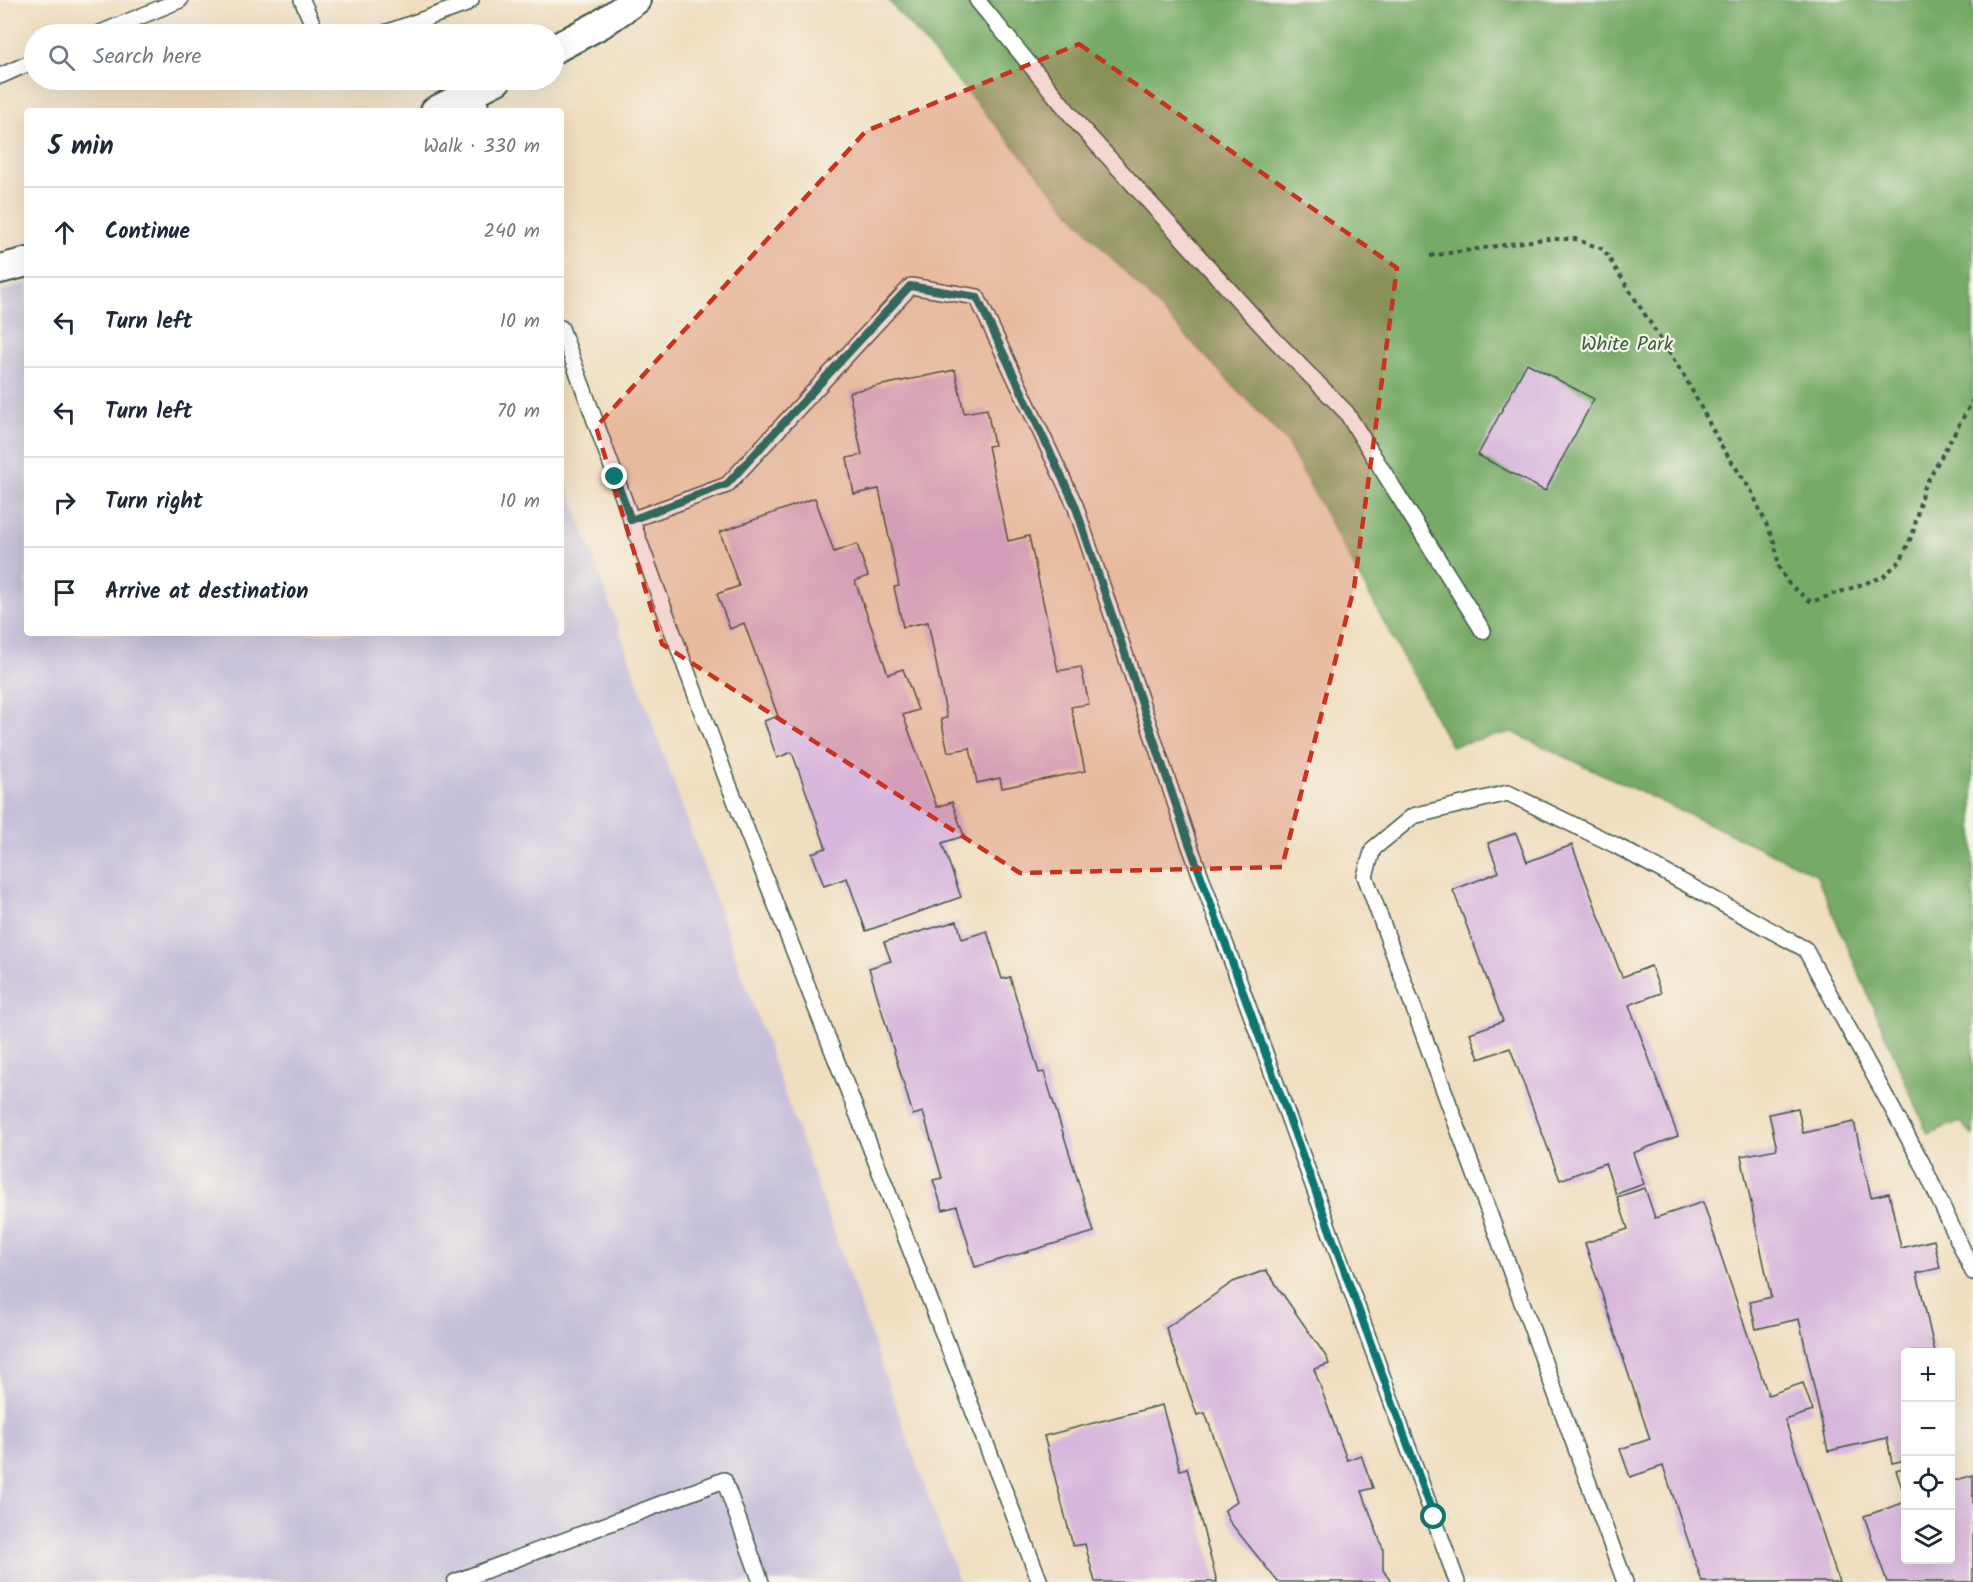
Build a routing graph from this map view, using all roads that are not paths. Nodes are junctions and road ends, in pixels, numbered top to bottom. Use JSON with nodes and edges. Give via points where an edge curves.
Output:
{"nodes":[{"id":1,"x":180,"y":0,"type":"edge"},
{"id":2,"x":302,"y":0,"type":"edge"},
{"id":3,"x":636,"y":0,"type":"edge"},
{"id":4,"x":977,"y":0,"type":"edge"},
{"id":5,"x":466,"y":2,"type":"edge"},
{"id":6,"x":122,"y":24,"type":"edge"},
{"id":7,"x":313,"y":24,"type":"edge"},
{"id":8,"x":408,"y":24,"type":"edge"},
{"id":9,"x":564,"y":44,"type":"edge"},
{"id":10,"x":24,"y":66,"type":"edge"},
{"id":11,"x":0,"y":76,"type":"edge"},
{"id":12,"x":484,"y":94,"type":"edge"},
{"id":13,"x":444,"y":108,"type":"edge"},
{"id":14,"x":24,"y":263,"type":"edge"},
{"id":15,"x":0,"y":269,"type":"edge"},
{"id":16,"x":564,"y":336,"type":"edge"},
{"id":17,"x":631,"y":520,"type":"junction"},
{"id":18,"x":1483,"y":631,"type":"dead end"},
{"id":19,"x":1973,"y":1272,"type":"edge"},
{"id":20,"x":455,"y":1582,"type":"edge"},
{"id":21,"x":761,"y":1582,"type":"edge"},
{"id":22,"x":1040,"y":1582,"type":"edge"},
{"id":23,"x":1457,"y":1582,"type":"edge"},
{"id":24,"x":1624,"y":1582,"type":"edge"}],
"edges":[{"from":1,"to":6,"type":"lane"},
{"from":2,"to":7,"type":"lane"},
{"from":3,"to":9,"type":"street"},
{"from":4,"to":18,"type":"lane","via":[[1080,126],[1273,338],[1346,412]]},
{"from":5,"to":8,"type":"lane"},
{"from":10,"to":11,"type":"lane"},
{"from":12,"to":13,"type":"street"},
{"from":14,"to":15,"type":"street"},
{"from":16,"to":17,"type":"lane"},
{"from":17,"to":22,"type":"lane","via":[[727,780]]},
{"from":17,"to":23,"type":"lane","via":[[727,484],[910,286],[977,297],[1075,505],[1187,838]]},
{"from":19,"to":24,"type":"lane","via":[[1922,1163],[1805,949],[1615,845],[1508,793],[1413,816],[1373,849],[1365,876]]},
{"from":20,"to":21,"type":"lane","via":[[724,1480]]}]}
